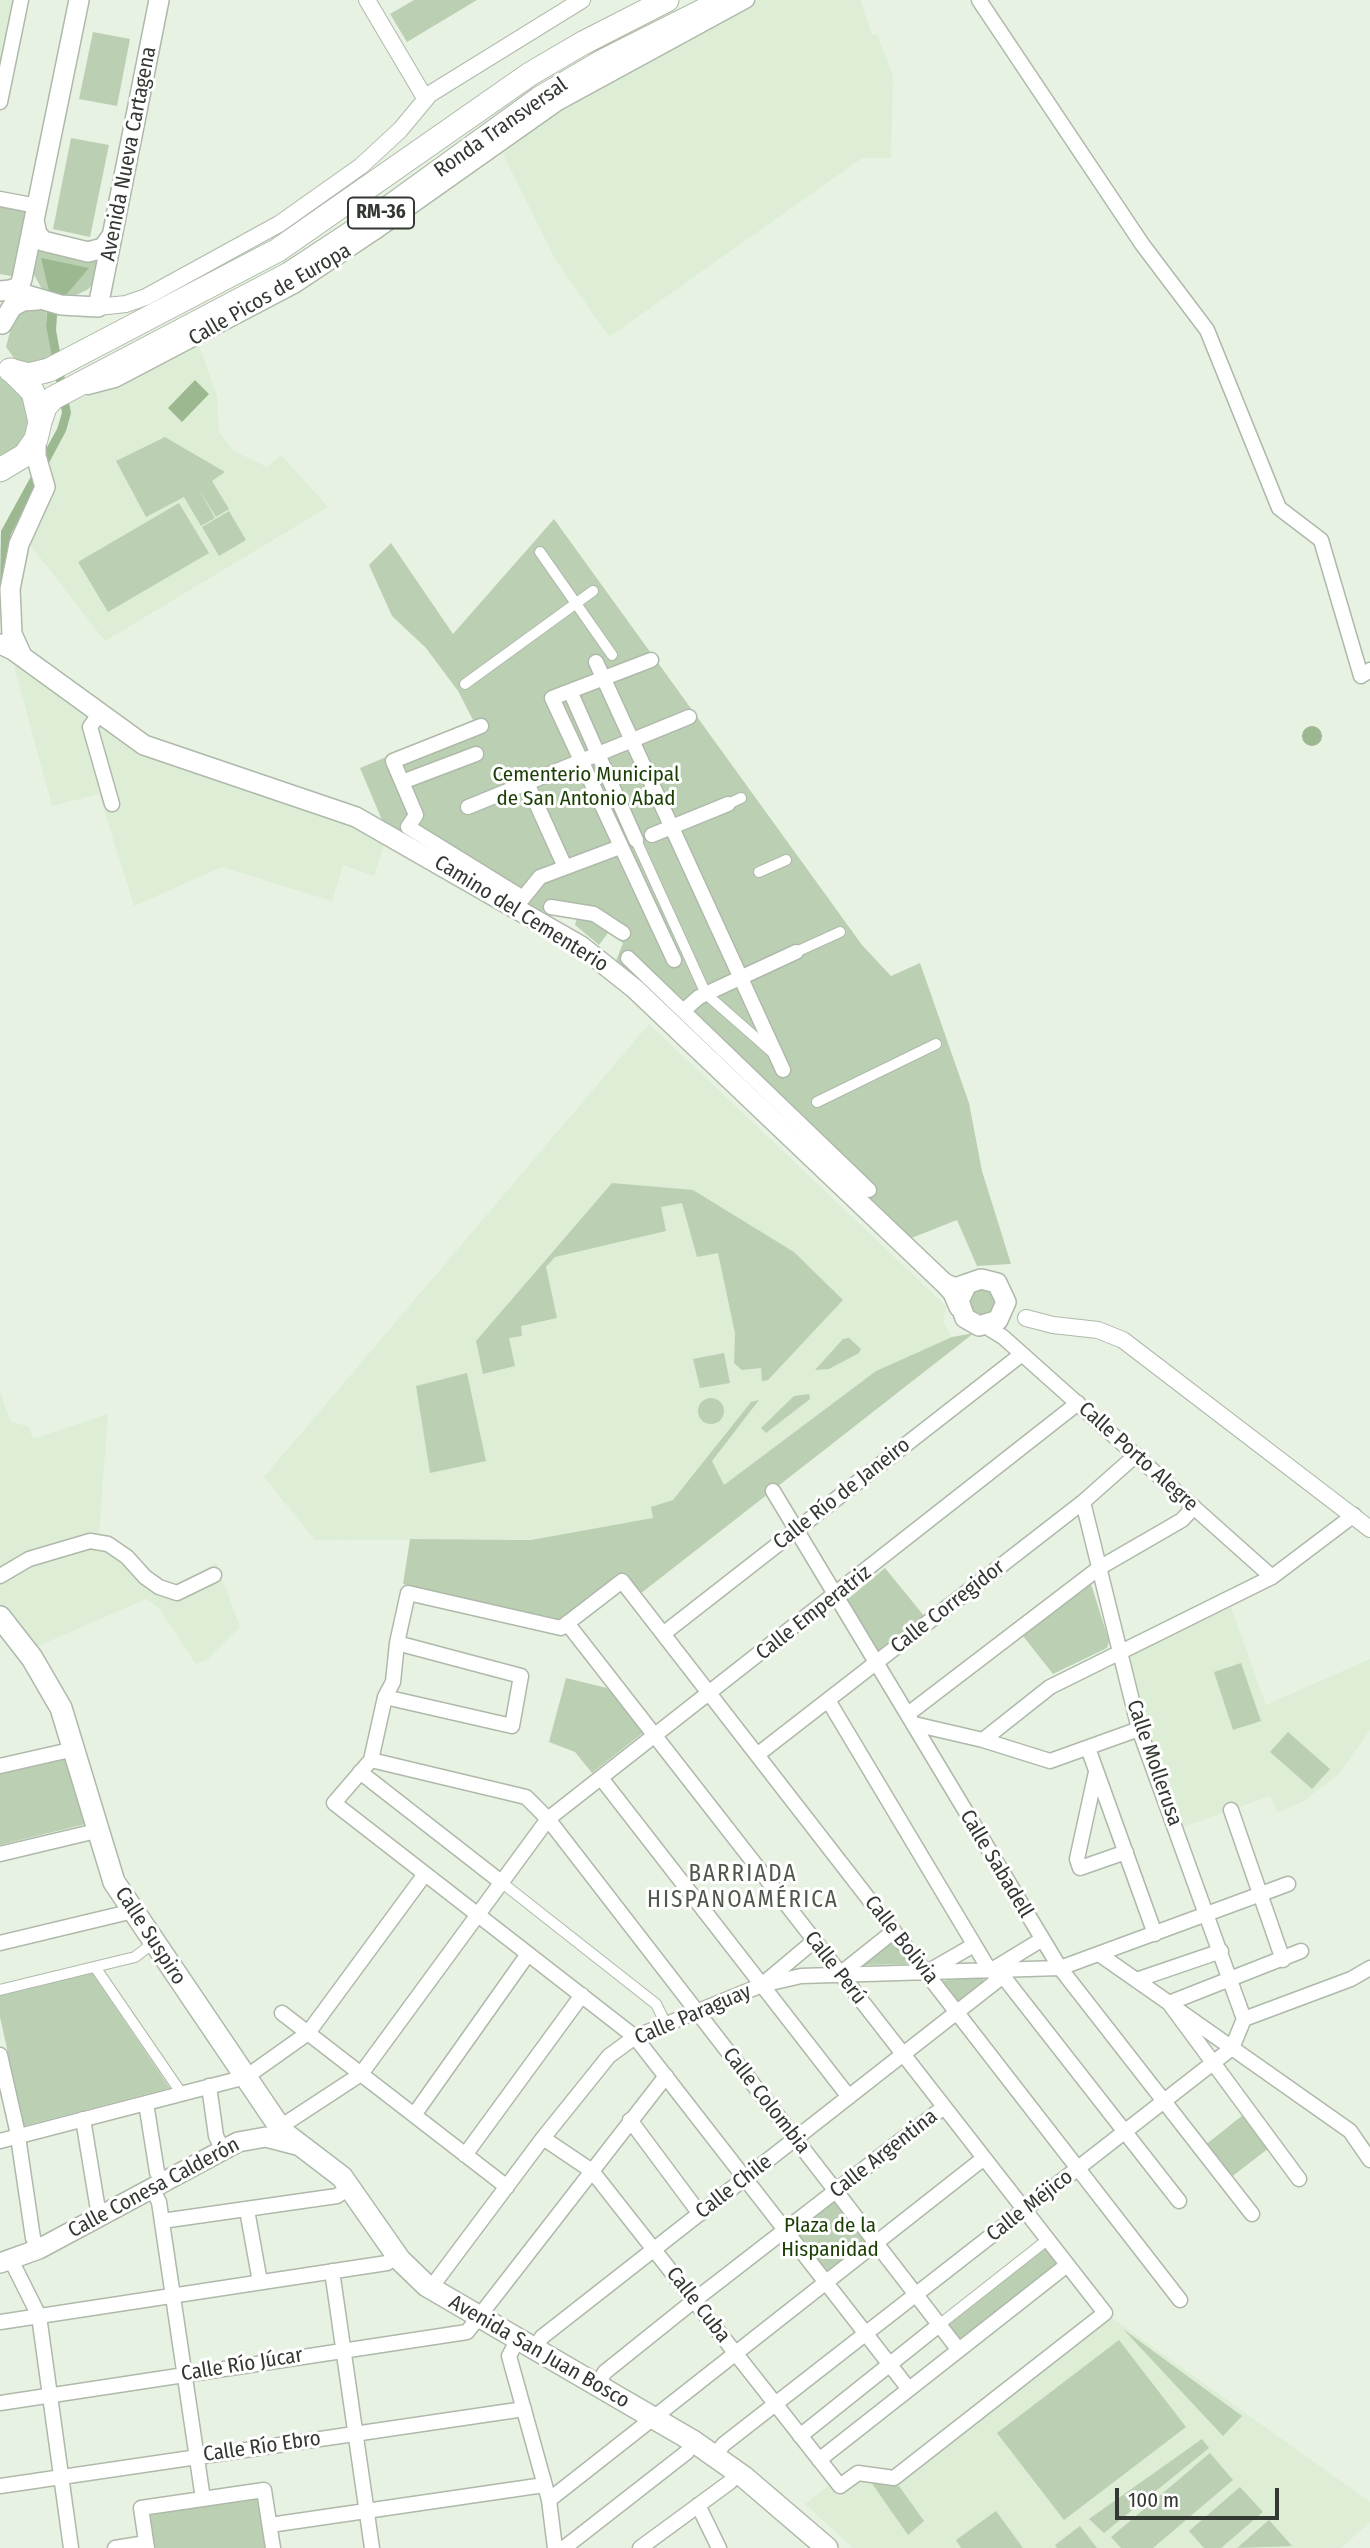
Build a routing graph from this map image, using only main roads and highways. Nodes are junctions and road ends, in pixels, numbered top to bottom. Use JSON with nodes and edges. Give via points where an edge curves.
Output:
{"nodes":[{"id":1,"x":79,"y":0,"type":"edge"},
{"id":2,"x":159,"y":0,"type":"edge"},
{"id":3,"x":667,"y":0,"type":"edge"},
{"id":4,"x":724,"y":0,"type":"edge"},
{"id":5,"x":36,"y":214,"type":"junction"},
{"id":6,"x":111,"y":237,"type":"junction"},
{"id":7,"x":4,"y":290,"type":"edge"},
{"id":8,"x":41,"y":300,"type":"junction"},
{"id":9,"x":1,"y":328,"type":"edge"},
{"id":10,"x":4,"y":365,"type":"edge"},
{"id":11,"x":38,"y":430,"type":"junction"},
{"id":12,"x":5,"y":470,"type":"edge"},
{"id":13,"x":43,"y":475,"type":"junction"},
{"id":14,"x":9,"y":606,"type":"junction"},
{"id":15,"x":0,"y":629,"type":"edge"},
{"id":16,"x":0,"y":644,"type":"edge"},
{"id":17,"x":25,"y":659,"type":"junction"},
{"id":18,"x":944,"y":1283,"type":"junction"},
{"id":19,"x":967,"y":1284,"type":"junction"},
{"id":20,"x":959,"y":1307,"type":"junction"},
{"id":21,"x":0,"y":1618,"type":"edge"},
{"id":22,"x":252,"y":2086,"type":"junction"},
{"id":23,"x":278,"y":2133,"type":"junction"},
{"id":24,"x":254,"y":2138,"type":"junction"},
{"id":25,"x":5,"y":2262,"type":"edge"},
{"id":26,"x":816,"y":2544,"type":"edge"}],
"edges":[{"from":1,"to":5,"type":"main road"},
{"from":2,"to":6,"type":"main road","name":"Avenida Nueva Cartagena"},
{"from":3,"to":10,"type":"highway","name":"Ronda Transversal","number":"RM-36","via":[[530,74],[278,250],[49,370],[29,375]]},
{"from":4,"to":11,"type":"highway","name":"Ronda Transversal","number":"RM-36","via":[[551,92],[289,274],[66,391],[46,404]]},
{"from":5,"to":6,"type":"main road","via":[[37,234],[44,241],[88,252],[103,248]]},
{"from":5,"to":7,"type":"main road","via":[[21,283],[16,289]]},
{"from":6,"to":8,"type":"main road","name":"Avenida Nueva Cartagena","via":[[98,307],[69,307]]},
{"from":7,"to":8,"type":"main road"},
{"from":7,"to":9,"type":"main road"},
{"from":8,"to":9,"type":"main road","via":[[17,303]]},
{"from":10,"to":11,"type":"highway","number":"RM-36","via":[[33,392]]},
{"from":11,"to":12,"type":"highway","number":"RM-36"},
{"from":11,"to":13,"type":"main road","via":[[36,456]]},
{"from":12,"to":13,"type":"main road","via":[[31,467]]},
{"from":13,"to":14,"type":"main road","via":[[44,491],[16,557]]},
{"from":14,"to":15,"type":"main road"},
{"from":14,"to":17,"type":"main road","via":[[12,634]]},
{"from":16,"to":17,"type":"main road","name":"Camino del Cementerio"},
{"from":17,"to":18,"type":"main road","name":"Camino del Cementerio","via":[[131,738],[159,752],[326,806],[376,827],[581,946],[635,989]]},
{"from":18,"to":19,"type":"main road","via":[[956,1288]]},
{"from":18,"to":20,"type":"main road","name":"Camino del Cementerio"},
{"from":19,"to":20,"type":"main road"},
{"from":19,"to":20,"type":"main road","name":"Calle Porto Alegre","via":[[981,1279],[1002,1289],[999,1320],[969,1321]]},
{"from":21,"to":22,"type":"main road","name":"Calle Suspiro","via":[[50,1687],[74,1746],[110,1871],[128,1905]]},
{"from":22,"to":23,"type":"main road","name":"Calle Suspiro"},
{"from":22,"to":24,"type":"main road","via":[[264,2123]]},
{"from":23,"to":24,"type":"main road","name":"Calle Conesa Calderón"},
{"from":23,"to":26,"type":"main road","name":"Avenida San Juan Bosco","via":[[335,2170],[397,2256],[430,2289],[693,2441],[737,2473]]},
{"from":24,"to":25,"type":"main road","name":"Calle Conesa Calderón","via":[[223,2150],[39,2249]]}]}
